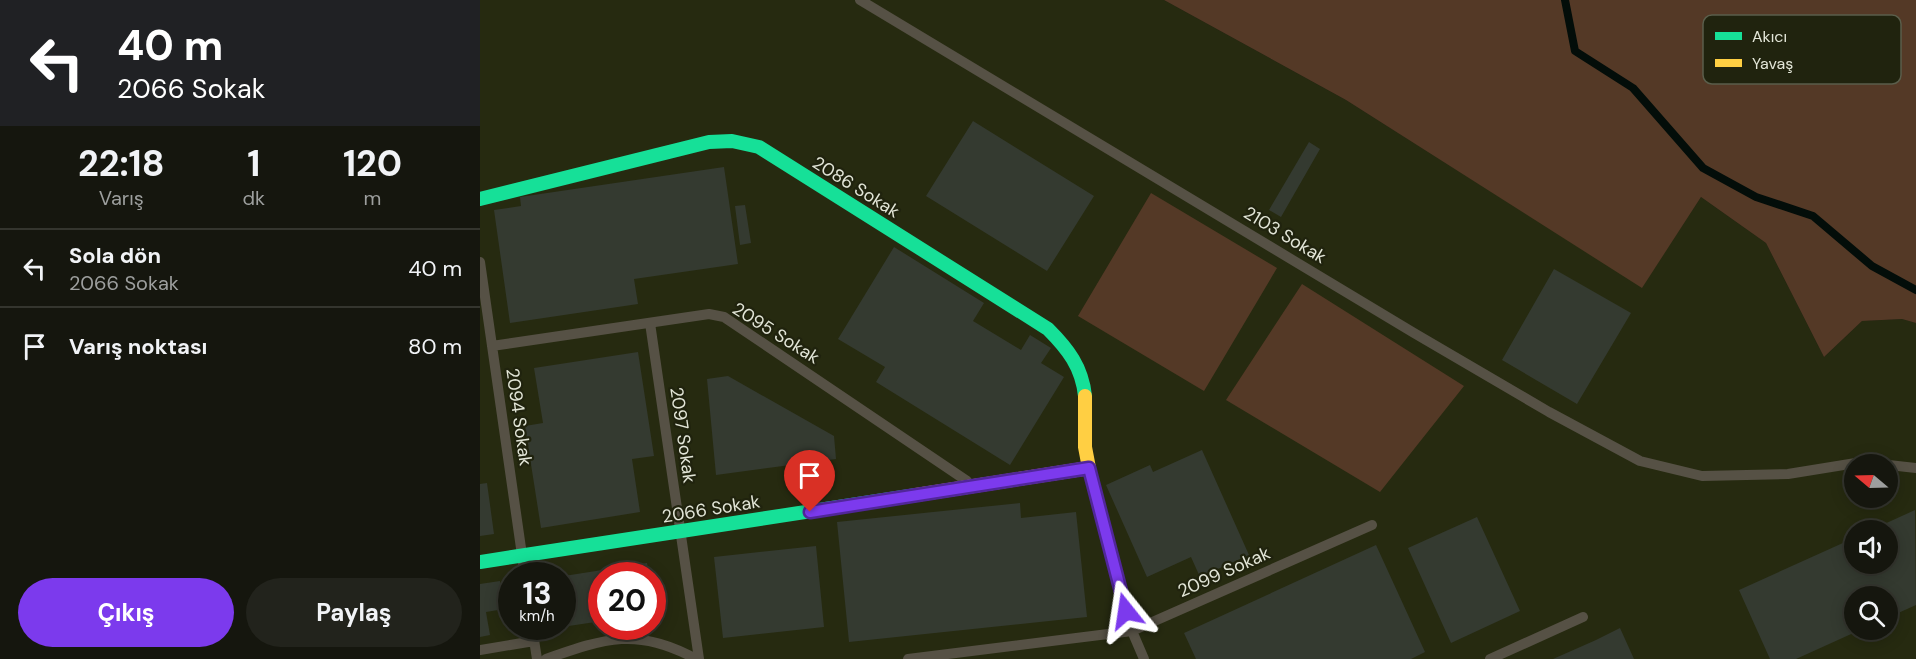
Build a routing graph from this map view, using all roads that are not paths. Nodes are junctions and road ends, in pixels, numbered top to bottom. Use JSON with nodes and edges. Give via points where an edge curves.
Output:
{"nodes":[{"id":1,"x":860,"y":0,"type":"edge"},
{"id":2,"x":480,"y":199,"type":"edge"},
{"id":3,"x":480,"y":262,"type":"edge"},
{"id":4,"x":650,"y":323,"type":"junction"},
{"id":5,"x":492,"y":346,"type":"junction"},
{"id":6,"x":1089,"y":468,"type":"junction"},
{"id":7,"x":1916,"y":468,"type":"edge"},
{"id":8,"x":975,"y":487,"type":"junction"},
{"id":9,"x":1372,"y":525,"type":"dead end"},
{"id":10,"x":681,"y":532,"type":"junction"},
{"id":11,"x":522,"y":556,"type":"junction"},
{"id":12,"x":480,"y":562,"type":"edge"},
{"id":13,"x":523,"y":562,"type":"edge"},
{"id":14,"x":1583,"y":617,"type":"dead end"},
{"id":15,"x":1132,"y":631,"type":"junction"},
{"id":16,"x":534,"y":641,"type":"joint"},
{"id":17,"x":480,"y":650,"type":"edge"},
{"id":18,"x":537,"y":659,"type":"edge"},
{"id":19,"x":546,"y":659,"type":"edge"},
{"id":20,"x":698,"y":659,"type":"edge"},
{"id":21,"x":908,"y":659,"type":"edge"},
{"id":22,"x":1144,"y":659,"type":"edge"},
{"id":23,"x":1490,"y":659,"type":"edge"}],
"edges":[{"from":1,"to":7,"type":"lane","name":"2103 Sokak","via":[[1549,412],[1640,461],[1702,476],[1788,474],[1862,462]]},
{"from":2,"to":6,"type":"street","name":"2086 Sokak","via":[[709,142],[732,141],[759,147],[1063,341],[1084,381],[1084,449]]},
{"from":3,"to":5,"type":"lane","name":"2094 Sokak"},
{"from":4,"to":5,"type":"lane","name":"2095 Sokak"},
{"from":4,"to":8,"type":"lane","name":"2095 Sokak","via":[[709,314],[724,317]]},
{"from":4,"to":10,"type":"lane","name":"2097 Sokak"},
{"from":5,"to":11,"type":"lane","name":"2094 Sokak"},
{"from":6,"to":8,"type":"street","name":"2066 Sokak"},
{"from":6,"to":15,"type":"lane"},
{"from":8,"to":10,"type":"street","name":"2066 Sokak"},
{"from":9,"to":15,"type":"lane","name":"2099 Sokak"},
{"from":10,"to":11,"type":"street","name":"2066 Sokak"},
{"from":10,"to":20,"type":"lane","name":"2097 Sokak"},
{"from":11,"to":12,"type":"street","name":"2066 Sokak"},
{"from":11,"to":13,"type":"lane","name":"2094 Sokak"},
{"from":14,"to":23,"type":"lane"},
{"from":15,"to":21,"type":"lane","name":"2099 Sokak"},
{"from":15,"to":22,"type":"lane"},
{"from":16,"to":17,"type":"lane"},
{"from":16,"to":18,"type":"lane"},
{"from":19,"to":20,"type":"lane","via":[[600,640],[630,637],[656,642]]}]}
